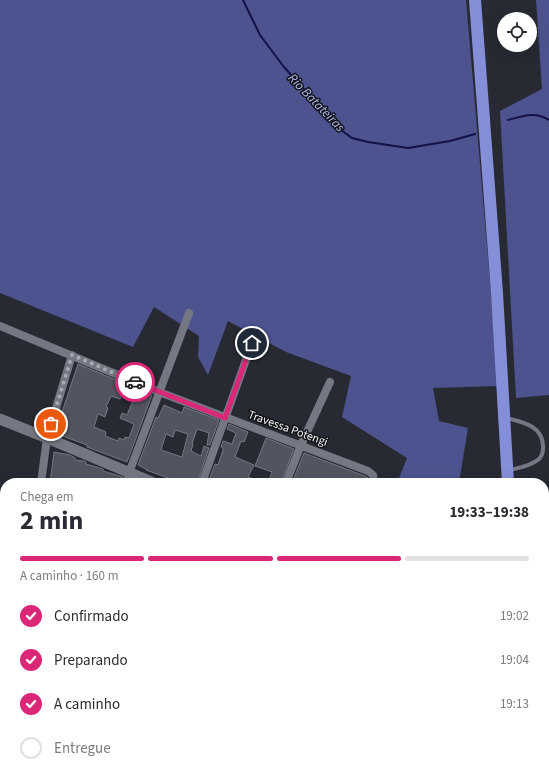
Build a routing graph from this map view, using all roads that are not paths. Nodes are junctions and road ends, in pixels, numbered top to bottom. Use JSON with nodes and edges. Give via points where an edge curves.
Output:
{"nodes":[{"id":1,"x":475,"y":0,"type":"edge"},
{"id":2,"x":189,"y":313,"type":"dead end"},
{"id":3,"x":0,"y":326,"type":"edge"},
{"id":4,"x":252,"y":343,"type":"dead end"},
{"id":5,"x":72,"y":355,"type":"junction"},
{"id":6,"x":330,"y":382,"type":"dead end"},
{"id":7,"x":159,"y":392,"type":"junction"},
{"id":8,"x":504,"y":417,"type":"junction"},
{"id":9,"x":225,"y":418,"type":"junction"},
{"id":10,"x":0,"y":419,"type":"edge"},
{"id":11,"x":47,"y":438,"type":"junction"},
{"id":12,"x":301,"y":445,"type":"junction"},
{"id":13,"x":507,"y":477,"type":"edge"},
{"id":14,"x":42,"y":478,"type":"edge"},
{"id":15,"x":128,"y":478,"type":"edge"},
{"id":16,"x":204,"y":478,"type":"edge"},
{"id":17,"x":288,"y":478,"type":"edge"},
{"id":18,"x":373,"y":478,"type":"edge"}],
"edges":[{"from":1,"to":8,"type":"highway"},
{"from":2,"to":7,"type":"street"},
{"from":3,"to":5,"type":"street","name":"Travessa Potengi"},
{"from":4,"to":9,"type":"street"},
{"from":5,"to":7,"type":"street","name":"Travessa Potengi"},
{"from":5,"to":11,"type":"street"},
{"from":6,"to":12,"type":"street"},
{"from":7,"to":9,"type":"street","name":"Travessa Potengi"},
{"from":7,"to":15,"type":"street"},
{"from":8,"to":13,"type":"highway"},
{"from":8,"to":13,"type":"lane","via":[[534,427],[543,443],[538,460]]},
{"from":9,"to":12,"type":"street","name":"Travessa Potengi"},
{"from":9,"to":16,"type":"street"},
{"from":10,"to":11,"type":"street"},
{"from":11,"to":14,"type":"street"},
{"from":11,"to":15,"type":"street"},
{"from":12,"to":17,"type":"street"},
{"from":12,"to":18,"type":"street","name":"Travessa Potengi","via":[[368,471]]}]}
